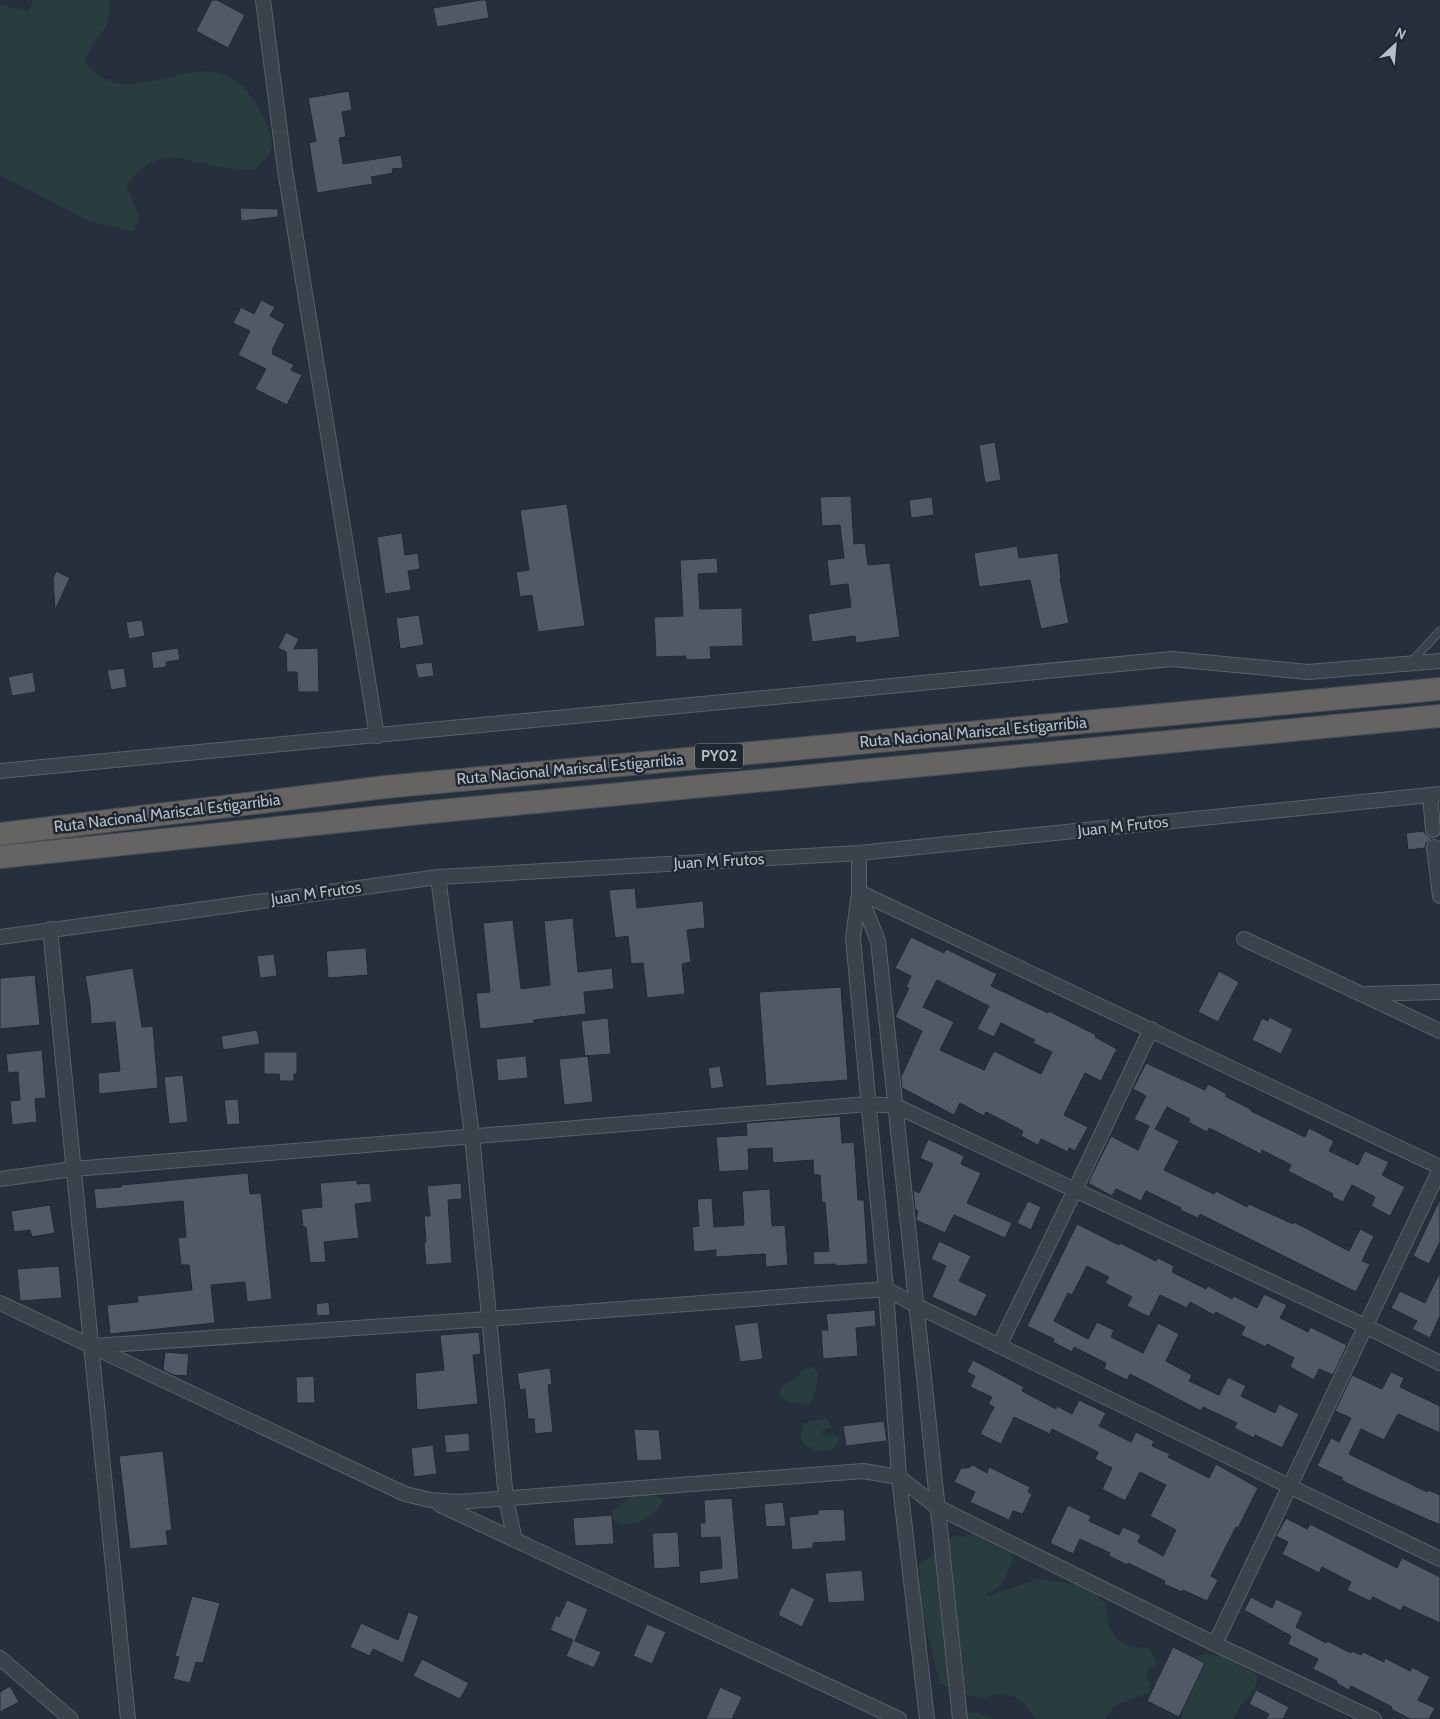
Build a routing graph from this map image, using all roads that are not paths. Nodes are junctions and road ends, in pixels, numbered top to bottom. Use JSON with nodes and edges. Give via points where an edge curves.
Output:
{"nodes":[{"id":1,"x":263,"y":0,"type":"edge"},
{"id":2,"x":1440,"y":631,"type":"edge"},
{"id":3,"x":1440,"y":661,"type":"edge"},
{"id":4,"x":1409,"y":664,"type":"junction"},
{"id":5,"x":1440,"y":689,"type":"edge"},
{"id":6,"x":1440,"y":716,"type":"edge"},
{"id":7,"x":376,"y":736,"type":"junction"},
{"id":8,"x":0,"y":771,"type":"edge"},
{"id":9,"x":1435,"y":795,"type":"edge"},
{"id":10,"x":1433,"y":830,"type":"dead end"},
{"id":11,"x":0,"y":834,"type":"edge"},
{"id":12,"x":1434,"y":848,"type":"dead end"},
{"id":13,"x":859,"y":853,"type":"junction"},
{"id":14,"x":0,"y":857,"type":"edge"},
{"id":15,"x":438,"y":877,"type":"junction"},
{"id":16,"x":859,"y":892,"type":"junction"},
{"id":17,"x":1440,"y":896,"type":"edge"},
{"id":18,"x":50,"y":929,"type":"junction"},
{"id":19,"x":0,"y":937,"type":"edge"},
{"id":20,"x":1244,"y":940,"type":"dead end"},
{"id":21,"x":1440,"y":992,"type":"edge"},
{"id":22,"x":1362,"y":994,"type":"junction"},
{"id":23,"x":1151,"y":1029,"type":"junction"},
{"id":24,"x":1440,"y":1031,"type":"edge"},
{"id":25,"x":868,"y":1104,"type":"junction"},
{"id":26,"x":896,"y":1106,"type":"junction"},
{"id":27,"x":472,"y":1136,"type":"junction"},
{"id":28,"x":1440,"y":1168,"type":"edge"},
{"id":29,"x":73,"y":1169,"type":"junction"},
{"id":30,"x":0,"y":1179,"type":"edge"},
{"id":31,"x":1075,"y":1190,"type":"junction"},
{"id":32,"x":886,"y":1289,"type":"junction"},
{"id":33,"x":0,"y":1303,"type":"edge"},
{"id":34,"x":917,"y":1306,"type":"junction"},
{"id":35,"x":488,"y":1319,"type":"junction"},
{"id":36,"x":1365,"y":1326,"type":"junction"},
{"id":37,"x":92,"y":1346,"type":"junction"},
{"id":38,"x":999,"y":1346,"type":"junction"},
{"id":39,"x":1440,"y":1363,"type":"edge"},
{"id":40,"x":899,"y":1477,"type":"junction"},
{"id":41,"x":1290,"y":1485,"type":"junction"},
{"id":42,"x":506,"y":1499,"type":"junction"},
{"id":43,"x":430,"y":1500,"type":"junction"},
{"id":44,"x":937,"y":1507,"type":"junction"},
{"id":45,"x":515,"y":1540,"type":"junction"},
{"id":46,"x":1440,"y":1559,"type":"edge"},
{"id":47,"x":1215,"y":1644,"type":"junction"},
{"id":48,"x":0,"y":1658,"type":"edge"},
{"id":49,"x":71,"y":1719,"type":"edge"},
{"id":50,"x":128,"y":1719,"type":"edge"},
{"id":51,"x":899,"y":1719,"type":"edge"},
{"id":52,"x":927,"y":1719,"type":"edge"},
{"id":53,"x":960,"y":1719,"type":"edge"},
{"id":54,"x":1374,"y":1719,"type":"edge"}],
"edges":[{"from":1,"to":7,"type":"street","via":[[285,170]]},
{"from":2,"to":4,"type":"lane"},
{"from":3,"to":4,"type":"street"},
{"from":4,"to":7,"type":"street","via":[[1308,672],[1172,659]]},
{"from":5,"to":11,"type":"highway","name":"Ruta Nacional Mariscal Estigarribia","number":"PY02","via":[[395,786]]},
{"from":6,"to":14,"type":"highway","name":"Ruta Nacional Mariscal Estigarribia","number":"PY02","via":[[430,812]]},
{"from":7,"to":8,"type":"street"},
{"from":9,"to":10,"type":"street"},
{"from":9,"to":13,"type":"street","name":"Juan M Frutos"},
{"from":12,"to":17,"type":"street"},
{"from":13,"to":15,"type":"street","name":"Juan M Frutos"},
{"from":13,"to":16,"type":"street"},
{"from":15,"to":18,"type":"street","name":"Juan M Frutos"},
{"from":15,"to":27,"type":"street"},
{"from":16,"to":23,"type":"street"},
{"from":16,"to":25,"type":"street","via":[[853,938]]},
{"from":16,"to":26,"type":"street","via":[[878,941]]},
{"from":18,"to":19,"type":"street","name":"Juan M Frutos"},
{"from":18,"to":29,"type":"street"},
{"from":20,"to":22,"type":"street"},
{"from":21,"to":22,"type":"street"},
{"from":22,"to":24,"type":"street"},
{"from":23,"to":28,"type":"street"},
{"from":23,"to":31,"type":"street"},
{"from":25,"to":26,"type":"street"},
{"from":25,"to":27,"type":"street"},
{"from":25,"to":32,"type":"street"},
{"from":26,"to":31,"type":"street"},
{"from":26,"to":34,"type":"street"},
{"from":27,"to":29,"type":"street"},
{"from":27,"to":35,"type":"street"},
{"from":28,"to":36,"type":"street"},
{"from":29,"to":30,"type":"street"},
{"from":29,"to":37,"type":"street"},
{"from":31,"to":36,"type":"street"},
{"from":31,"to":38,"type":"street"},
{"from":32,"to":34,"type":"street"},
{"from":32,"to":35,"type":"street"},
{"from":32,"to":40,"type":"street"},
{"from":33,"to":37,"type":"street"},
{"from":34,"to":38,"type":"street"},
{"from":34,"to":44,"type":"street"},
{"from":35,"to":37,"type":"street"},
{"from":35,"to":42,"type":"street"},
{"from":36,"to":39,"type":"street"},
{"from":36,"to":41,"type":"street"},
{"from":37,"to":43,"type":"street","via":[[404,1494]]},
{"from":37,"to":50,"type":"street"},
{"from":38,"to":41,"type":"street"},
{"from":40,"to":42,"type":"street","via":[[863,1471]]},
{"from":40,"to":44,"type":"street"},
{"from":40,"to":52,"type":"street"},
{"from":41,"to":46,"type":"street"},
{"from":41,"to":47,"type":"street"},
{"from":42,"to":43,"type":"street"},
{"from":42,"to":45,"type":"street"},
{"from":43,"to":45,"type":"street"},
{"from":44,"to":47,"type":"street"},
{"from":44,"to":53,"type":"street"},
{"from":45,"to":51,"type":"street"},
{"from":47,"to":54,"type":"street"},
{"from":48,"to":49,"type":"street"}]}
